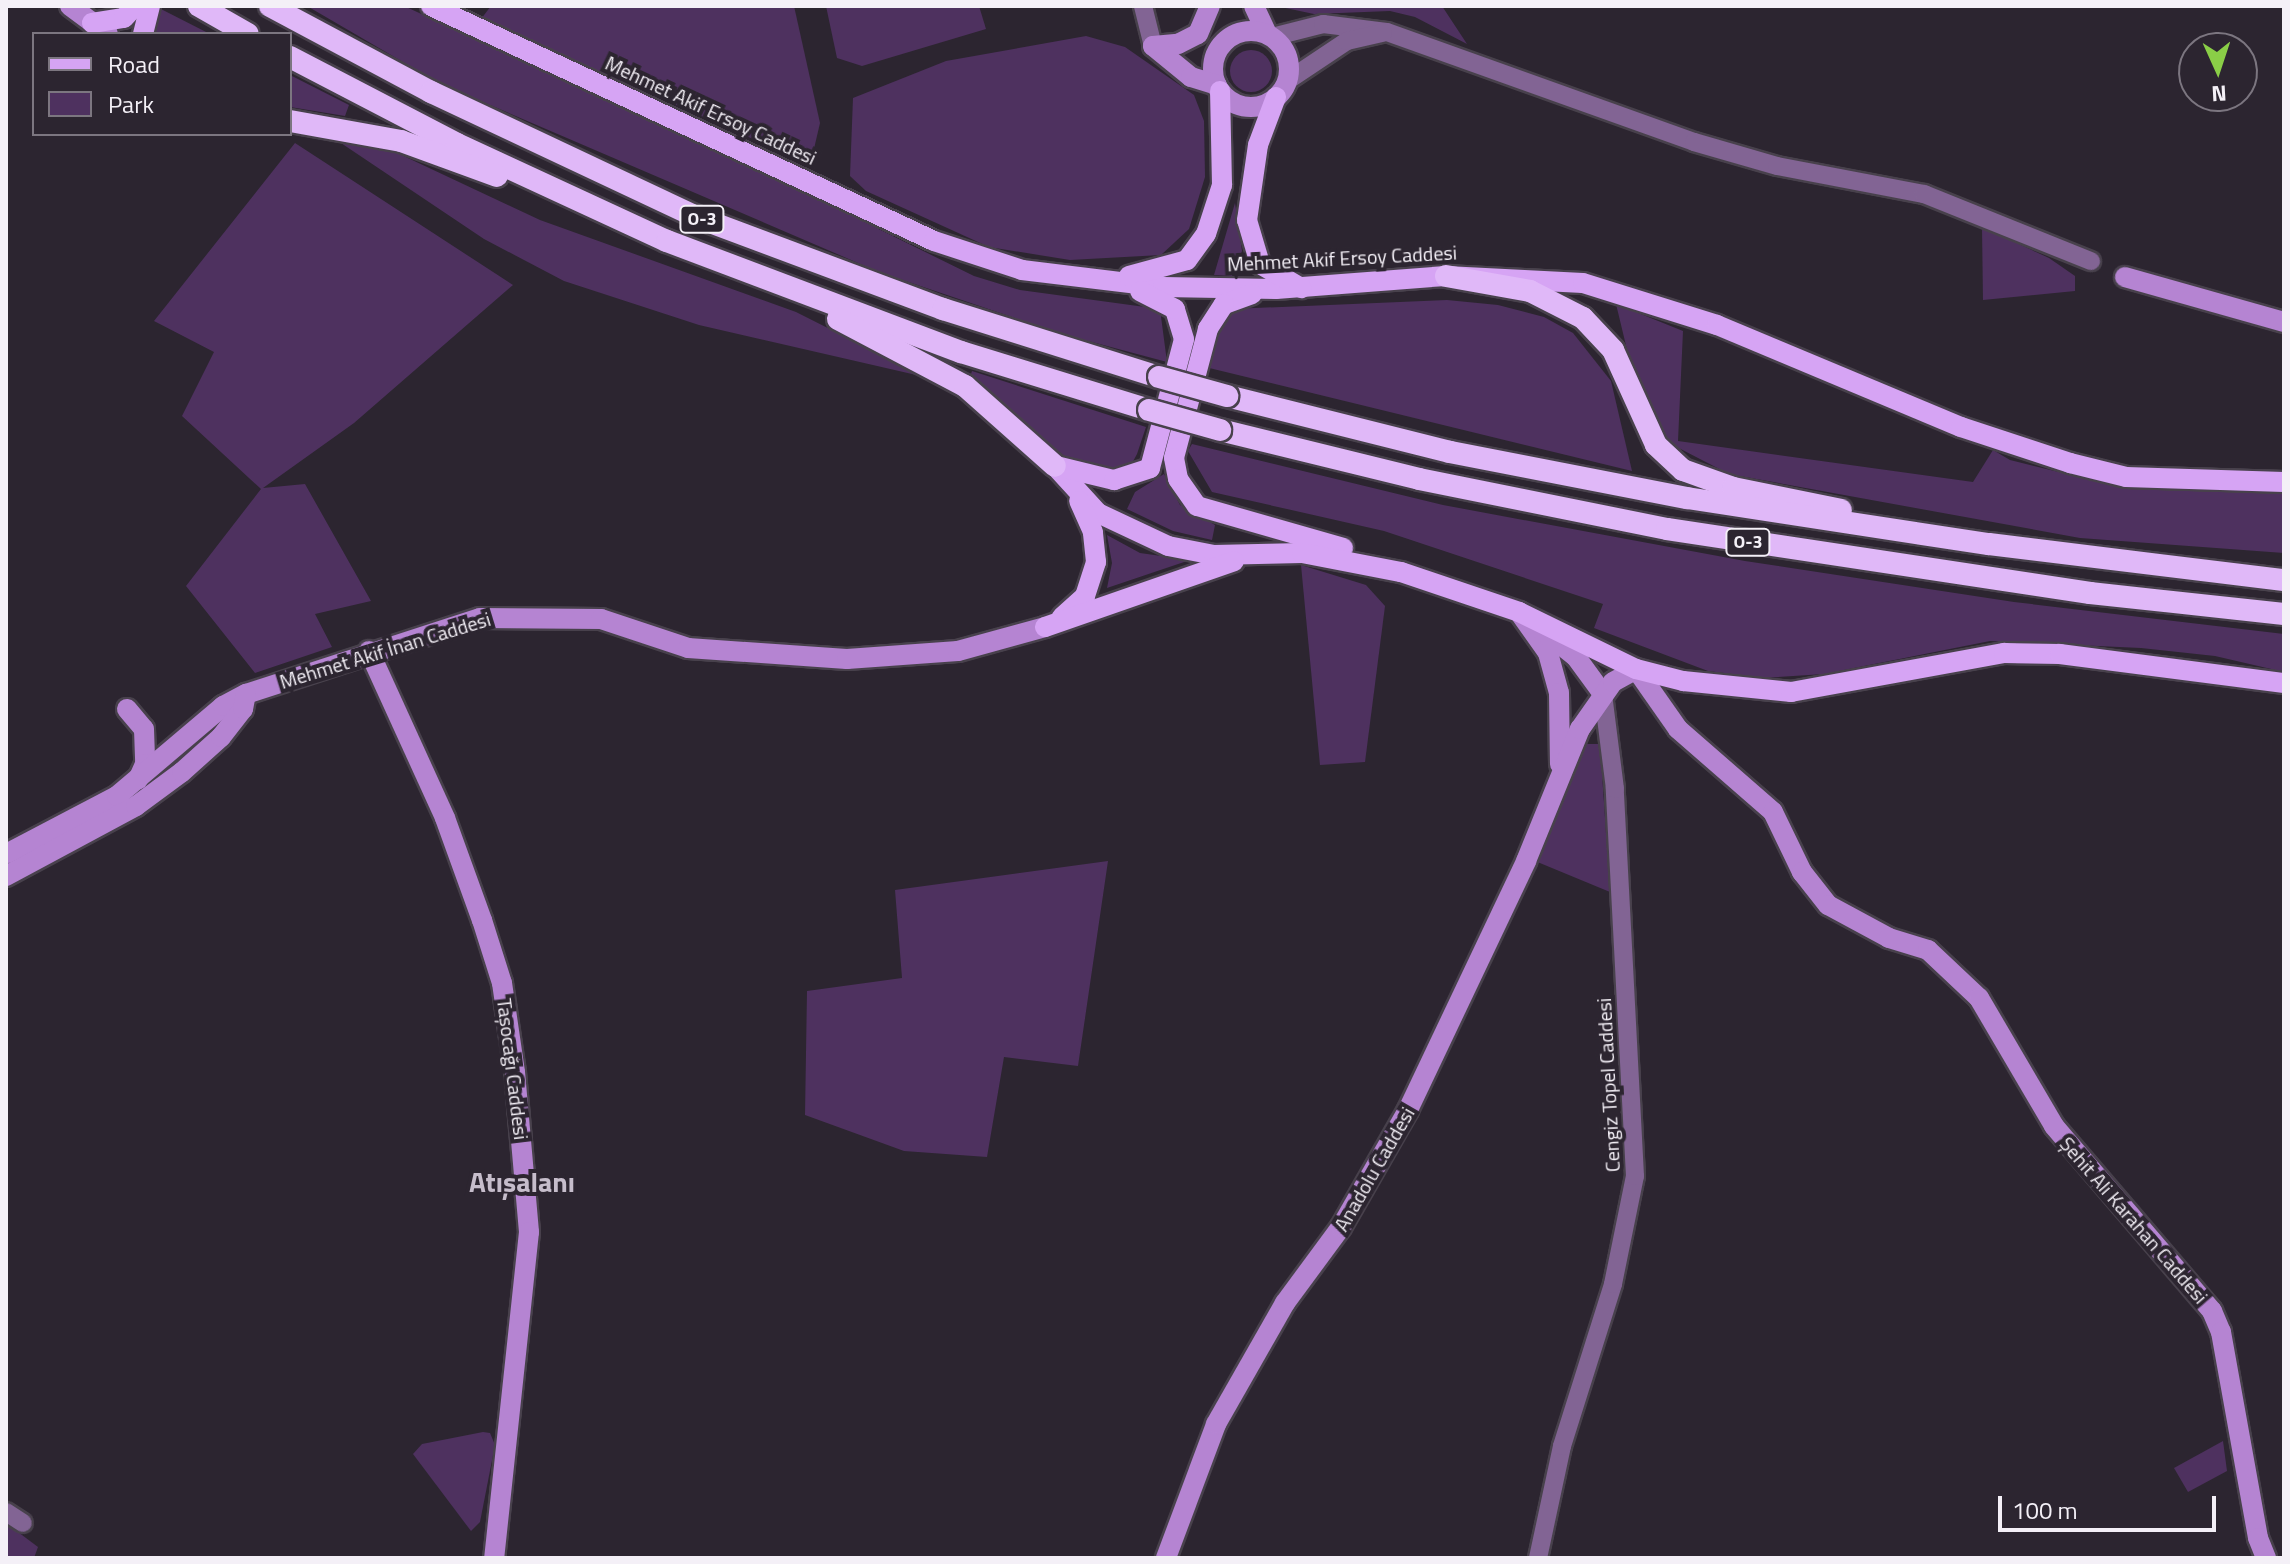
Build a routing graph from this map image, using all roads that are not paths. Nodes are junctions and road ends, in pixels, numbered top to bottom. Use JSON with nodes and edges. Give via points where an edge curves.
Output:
{"nodes":[{"id":1,"x":70,"y":6,"type":"edge"},
{"id":2,"x":135,"y":6,"type":"edge"},
{"id":3,"x":150,"y":6,"type":"edge"},
{"id":4,"x":199,"y":6,"type":"edge"},
{"id":5,"x":270,"y":6,"type":"edge"},
{"id":6,"x":431,"y":6,"type":"edge"},
{"id":7,"x":1143,"y":6,"type":"edge"},
{"id":8,"x":1210,"y":6,"type":"edge"},
{"id":9,"x":1218,"y":6,"type":"edge"},
{"id":10,"x":1254,"y":6,"type":"edge"},
{"id":11,"x":96,"y":30,"type":"edge"},
{"id":12,"x":144,"y":32,"type":"edge"},
{"id":13,"x":244,"y":32,"type":"edge"},
{"id":14,"x":1387,"y":32,"type":"junction"},
{"id":15,"x":1269,"y":36,"type":"junction"},
{"id":16,"x":1223,"y":43,"type":"junction"},
{"id":17,"x":1153,"y":46,"type":"junction"},
{"id":18,"x":292,"y":58,"type":"edge"},
{"id":19,"x":1218,"y":88,"type":"junction"},
{"id":20,"x":1282,"y":89,"type":"junction"},
{"id":21,"x":292,"y":121,"type":"edge"},
{"id":22,"x":576,"y":201,"type":"junction"},
{"id":23,"x":2091,"y":261,"type":"dead end"},
{"id":24,"x":1446,"y":276,"type":"junction"},
{"id":25,"x":2125,"y":277,"type":"dead end"},
{"id":26,"x":1110,"y":280,"type":"junction"},
{"id":27,"x":1301,"y":288,"type":"junction"},
{"id":28,"x":1276,"y":289,"type":"junction"},
{"id":29,"x":811,"y":299,"type":"junction"},
{"id":30,"x":2284,"y":322,"type":"edge"},
{"id":31,"x":1055,"y":466,"type":"junction"},
{"id":32,"x":2284,"y":468,"type":"edge"},
{"id":33,"x":2229,"y":479,"type":"junction"},
{"id":34,"x":2284,"y":482,"type":"edge"},
{"id":35,"x":1075,"y":491,"type":"junction"},
{"id":36,"x":1894,"y":531,"type":"junction"},
{"id":37,"x":1262,"y":554,"type":"junction"},
{"id":38,"x":1401,"y":572,"type":"junction"},
{"id":39,"x":2284,"y":580,"type":"edge"},
{"id":40,"x":1519,"y":612,"type":"junction"},
{"id":41,"x":2284,"y":614,"type":"edge"},
{"id":42,"x":1045,"y":627,"type":"junction"},
{"id":43,"x":369,"y":651,"type":"junction"},
{"id":44,"x":1636,"y":669,"type":"junction"},
{"id":45,"x":1683,"y":681,"type":"junction"},
{"id":46,"x":2284,"y":683,"type":"edge"},
{"id":47,"x":246,"y":694,"type":"junction"},
{"id":48,"x":1603,"y":694,"type":"junction"},
{"id":49,"x":127,"y":709,"type":"dead end"},
{"id":50,"x":1666,"y":710,"type":"junction"},
{"id":51,"x":1560,"y":768,"type":"junction"},
{"id":52,"x":138,"y":780,"type":"junction"},
{"id":53,"x":6,"y":854,"type":"edge"},
{"id":54,"x":6,"y":876,"type":"edge"},
{"id":55,"x":6,"y":1512,"type":"edge"},
{"id":56,"x":23,"y":1523,"type":"dead end"},
{"id":57,"x":1535,"y":1555,"type":"edge"},
{"id":58,"x":494,"y":1558,"type":"edge"},
{"id":59,"x":1166,"y":1558,"type":"edge"},
{"id":60,"x":2266,"y":1558,"type":"edge"}],
"edges":[{"from":1,"to":11,"type":"main road"},
{"from":2,"to":11,"type":"main road","via":[[124,18]]},
{"from":3,"to":12,"type":"main road"},
{"from":4,"to":13,"type":"highway"},
{"from":5,"to":36,"type":"highway","number":"O-3","bridge":true,"via":[[444,98],[694,216],[943,309],[1227,396],[1478,458]]},
{"from":6,"to":26,"type":"main road","name":"Mehmet Akif Ersoy Caddesi","via":[[934,241],[1022,270]]},
{"from":7,"to":17,"type":"street"},
{"from":8,"to":17,"type":"main road","via":[[1198,34],[1178,44]]},
{"from":9,"to":16,"type":"main road"},
{"from":10,"to":15,"type":"main road"},
{"from":14,"to":15,"type":"street","via":[[1323,24]]},
{"from":14,"to":20,"type":"street","via":[[1347,41]]},
{"from":14,"to":23,"type":"street","via":[[1694,142],[1777,166],[1924,194]]},
{"from":15,"to":16,"type":"main road","via":[[1251,30]]},
{"from":15,"to":20,"type":"main road","via":[[1286,52]]},
{"from":16,"to":17,"type":"main road"},
{"from":16,"to":19,"type":"main road","via":[[1214,57]]},
{"from":17,"to":19,"type":"main road","via":[[1191,77]]},
{"from":18,"to":22,"type":"highway","number":"O-3"},
{"from":19,"to":20,"type":"main road","via":[[1246,107]]},
{"from":19,"to":26,"type":"main road","via":[[1222,185],[1206,234],[1195,252],[1177,265]]},
{"from":20,"to":27,"type":"main road","via":[[1258,145],[1247,220],[1260,264]]},
{"from":21,"to":22,"type":"highway","via":[[401,141]]},
{"from":22,"to":29,"type":"highway","number":"O-3"},
{"from":24,"to":27,"type":"main road","name":"Mehmet Akif Ersoy Caddesi"},
{"from":24,"to":33,"type":"main road","name":"Mehmet Akif Ersoy Caddesi","via":[[1583,283],[1717,325],[1961,427],[2070,463],[2126,477]]},
{"from":24,"to":36,"type":"highway","via":[[1530,291],[1583,318],[1613,350],[1656,445],[1683,470],[1733,488],[1852,513]]},
{"from":25,"to":30,"type":"main road"},
{"from":26,"to":28,"type":"main road","name":"Mehmet Akif Ersoy Caddesi"},
{"from":26,"to":31,"type":"main road","via":[[1162,299],[1175,309],[1182,326],[1181,360],[1157,453],[1150,468],[1114,480]]},
{"from":27,"to":28,"type":"main road","name":"Mehmet Akif Ersoy Caddesi"},
{"from":28,"to":38,"type":"main road","via":[[1236,297],[1216,314],[1174,458],[1178,479],[1197,506],[1368,555]]},
{"from":29,"to":31,"type":"highway","via":[[847,326],[965,386]]},
{"from":29,"to":41,"type":"highway","number":"O-3","bridge":true,"via":[[1149,410],[1419,479],[1667,529],[2090,593]]},
{"from":31,"to":35,"type":"main road"},
{"from":32,"to":33,"type":"main road"},
{"from":33,"to":34,"type":"main road"},
{"from":35,"to":37,"type":"main road","via":[[1114,523],[1168,546],[1214,555]]},
{"from":35,"to":42,"type":"main road","via":[[1097,546],[1093,581],[1076,608]]},
{"from":36,"to":39,"type":"highway","number":"O-3"},
{"from":37,"to":38,"type":"main road","via":[[1324,556]]},
{"from":37,"to":42,"type":"main road"},
{"from":38,"to":40,"type":"main road"},
{"from":40,"to":44,"type":"main road"},
{"from":40,"to":48,"type":"main road","via":[[1576,657]]},
{"from":40,"to":51,"type":"main road","via":[[1548,653],[1555,680]]},
{"from":42,"to":43,"type":"main road","name":"Mehmet Akif İnan Caddesi","via":[[958,651],[847,659],[688,648],[601,619],[500,615]]},
{"from":43,"to":47,"type":"main road","name":"Mehmet Akif İnan Caddesi"},
{"from":43,"to":58,"type":"main road","name":"Taşocağı Caddesi","via":[[445,818],[482,920],[502,983],[517,1086],[529,1232]]},
{"from":44,"to":45,"type":"main road"},
{"from":44,"to":48,"type":"main road"},
{"from":44,"to":50,"type":"main road","name":"Şehit Ali Karahan Caddesi"},
{"from":45,"to":46,"type":"main road","via":[[1791,692],[2004,653],[2060,654]]},
{"from":45,"to":50,"type":"main road"},
{"from":47,"to":52,"type":"main road","name":"Mehmet Akif İnan Caddesi","via":[[223,706]]},
{"from":47,"to":54,"type":"main road","via":[[243,709],[221,737],[182,772],[136,806]]},
{"from":48,"to":51,"type":"main road"},
{"from":48,"to":57,"type":"street","name":"Cengiz Topel Caddesi","via":[[1615,789],[1635,1176],[1613,1284],[1562,1446]]},
{"from":49,"to":52,"type":"main road","via":[[144,729],[145,764]]},
{"from":50,"to":60,"type":"main road","name":"Şehit Ali Karahan Caddesi","via":[[1707,759],[1773,812],[1802,872],[1828,905],[1889,938],[1928,950],[1979,998],[2054,1126],[2212,1311],[2221,1332]]},
{"from":51,"to":59,"type":"main road","name":"Anadolu Caddesi","via":[[1526,861],[1396,1134],[1341,1227],[1285,1303],[1216,1424]]},
{"from":52,"to":53,"type":"main road","name":"Mehmet Akif İnan Caddesi"},
{"from":55,"to":56,"type":"street"}]}
